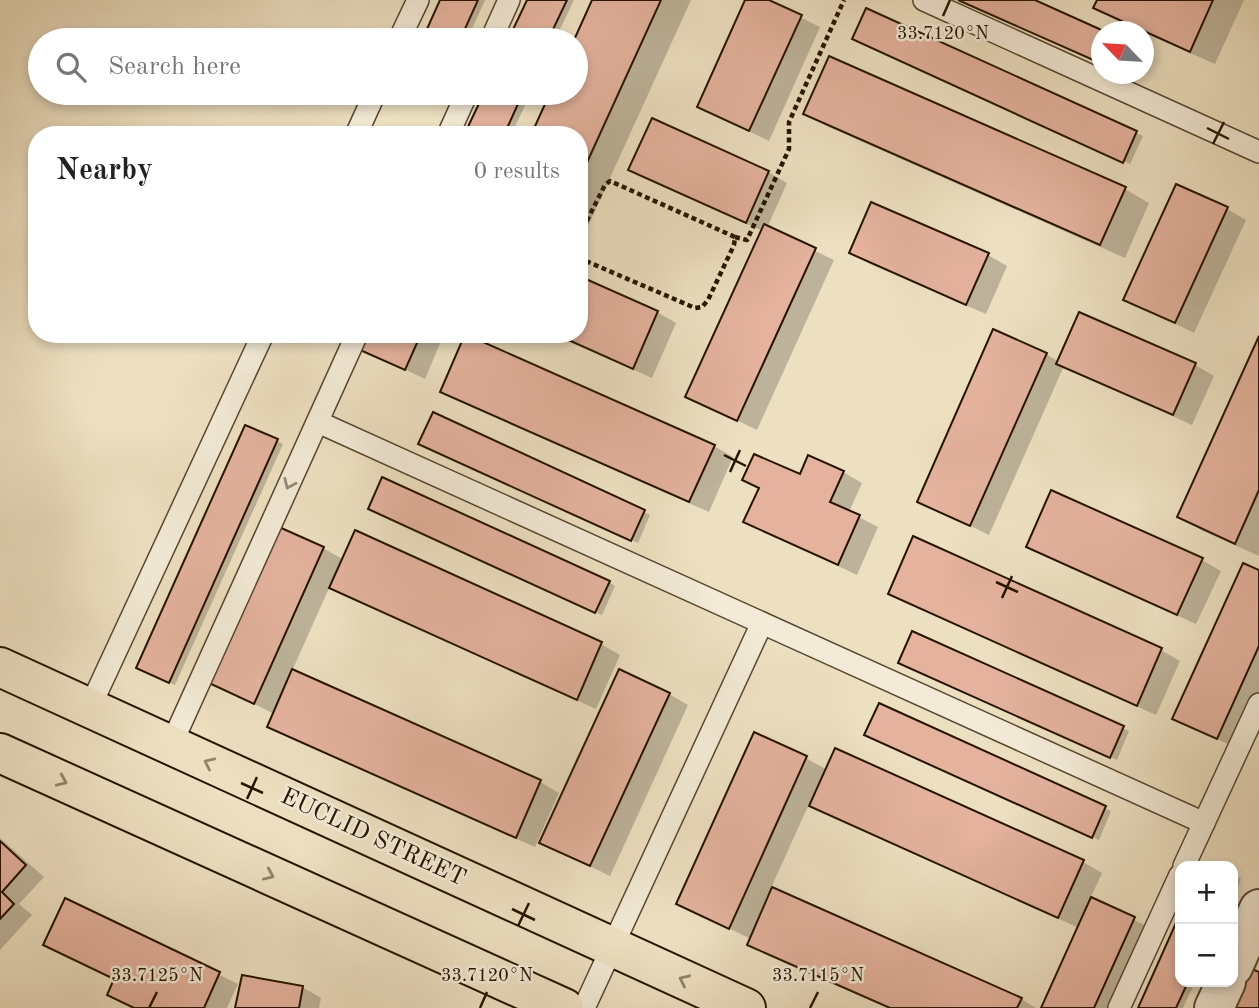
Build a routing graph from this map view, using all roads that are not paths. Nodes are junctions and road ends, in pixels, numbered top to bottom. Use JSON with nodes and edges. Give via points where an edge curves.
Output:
{"nodes":[{"id":1,"x":418,"y":0,"type":"edge"},
{"id":2,"x":509,"y":0,"type":"edge"},
{"id":3,"x":924,"y":0,"type":"edge"},
{"id":4,"x":405,"y":28,"type":"edge"},
{"id":5,"x":496,"y":28,"type":"edge"},
{"id":6,"x":370,"y":105,"type":"edge"},
{"id":7,"x":462,"y":105,"type":"edge"},
{"id":8,"x":360,"y":126,"type":"edge"},
{"id":9,"x":452,"y":126,"type":"edge"},
{"id":10,"x":1259,"y":152,"type":"edge"},
{"id":11,"x":259,"y":343,"type":"edge"},
{"id":12,"x":353,"y":343,"type":"edge"},
{"id":13,"x":318,"y":422,"type":"junction"},
{"id":14,"x":762,"y":623,"type":"junction"},
{"id":15,"x":0,"y":667,"type":"edge"},
{"id":16,"x":1259,"y":704,"type":"edge"},
{"id":17,"x":90,"y":707,"type":"junction"},
{"id":18,"x":171,"y":746,"type":"junction"},
{"id":19,"x":0,"y":753,"type":"edge"},
{"id":20,"x":1204,"y":823,"type":"junction"},
{"id":21,"x":1186,"y":861,"type":"edge"},
{"id":22,"x":1175,"y":886,"type":"edge"},
{"id":23,"x":1259,"y":909,"type":"edge"},
{"id":24,"x":611,"y":946,"type":"junction"},
{"id":25,"x":1238,"y":956,"type":"edge"},
{"id":26,"x":1224,"y":987,"type":"edge"},
{"id":27,"x":564,"y":1008,"type":"edge"},
{"id":28,"x":584,"y":1008,"type":"edge"},
{"id":29,"x":746,"y":1008,"type":"edge"},
{"id":30,"x":1119,"y":1008,"type":"edge"},
{"id":31,"x":1214,"y":1008,"type":"edge"}],
"edges":[{"from":1,"to":4,"type":"lane"},
{"from":2,"to":5,"type":"lane"},
{"from":3,"to":10,"type":"lane"},
{"from":6,"to":8,"type":"lane"},
{"from":7,"to":9,"type":"lane"},
{"from":11,"to":17,"type":"lane"},
{"from":12,"to":13,"type":"lane"},
{"from":13,"to":14,"type":"lane"},
{"from":13,"to":18,"type":"lane","one_way":true},
{"from":14,"to":20,"type":"lane"},
{"from":14,"to":24,"type":"lane"},
{"from":15,"to":17,"type":"main road","name":"EUCLID STREET"},
{"from":16,"to":20,"type":"lane"},
{"from":17,"to":18,"type":"main road","name":"EUCLID STREET"},
{"from":24,"to":18,"type":"main road","name":"EUCLID STREET","one_way":true},
{"from":19,"to":27,"type":"main road","one_way":true},
{"from":20,"to":21,"type":"lane"},
{"from":22,"to":30,"type":"lane"},
{"from":23,"to":25,"type":"street"},
{"from":24,"to":28,"type":"lane"},
{"from":29,"to":24,"type":"main road","name":"EUCLID STREET","one_way":true},
{"from":26,"to":31,"type":"street"}]}
